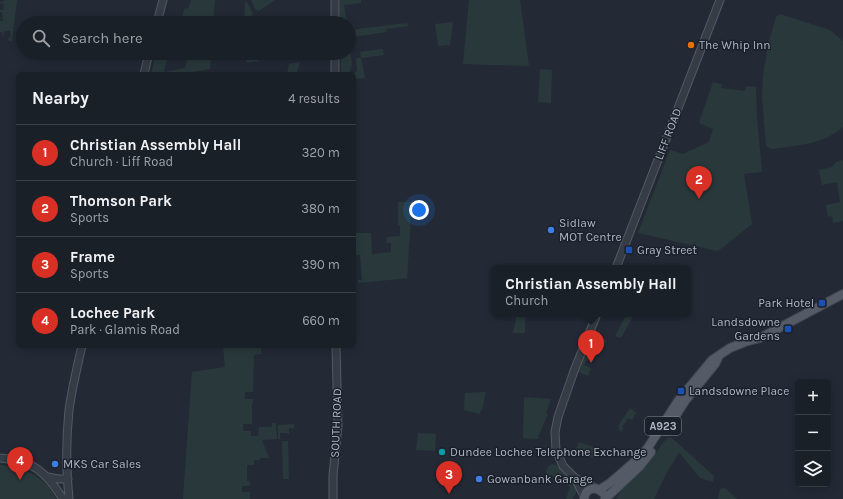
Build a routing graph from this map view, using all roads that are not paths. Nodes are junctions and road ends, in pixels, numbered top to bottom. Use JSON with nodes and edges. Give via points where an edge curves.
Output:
{"nodes":[{"id":1,"x":163,"y":0,"type":"edge"},
{"id":2,"x":335,"y":0,"type":"edge"},
{"id":3,"x":720,"y":0,"type":"edge"},
{"id":4,"x":159,"y":16,"type":"edge"},
{"id":5,"x":335,"y":16,"type":"edge"},
{"id":6,"x":147,"y":60,"type":"edge"},
{"id":7,"x":335,"y":60,"type":"edge"},
{"id":8,"x":144,"y":72,"type":"edge"},
{"id":9,"x":335,"y":72,"type":"edge"},
{"id":10,"x":617,"y":265,"type":"edge"},
{"id":11,"x":843,"y":294,"type":"edge"},
{"id":12,"x":596,"y":317,"type":"edge"},
{"id":13,"x":82,"y":348,"type":"edge"},
{"id":14,"x":336,"y":348,"type":"edge"},
{"id":15,"x":720,"y":355,"type":"junction"},
{"id":16,"x":0,"y":458,"type":"edge"},
{"id":17,"x":48,"y":477,"type":"junction"},
{"id":18,"x":68,"y":478,"type":"junction"},
{"id":19,"x":575,"y":478,"type":"junction"},
{"id":20,"x":68,"y":487,"type":"junction"},
{"id":21,"x":56,"y":488,"type":"junction"},
{"id":22,"x":597,"y":489,"type":"junction"},
{"id":23,"x":584,"y":498,"type":"edge"},
{"id":24,"x":63,"y":499,"type":"edge"},
{"id":25,"x":69,"y":499,"type":"edge"},
{"id":26,"x":333,"y":499,"type":"edge"},
{"id":27,"x":605,"y":499,"type":"edge"}],
"edges":[{"from":1,"to":4,"type":"street"},
{"from":2,"to":5,"type":"street"},
{"from":3,"to":10,"type":"street","name":"LIFF ROAD"},
{"from":6,"to":8,"type":"street"},
{"from":7,"to":9,"type":"street"},
{"from":11,"to":15,"type":"main road","number":"A923","via":[[760,338],[730,348]]},
{"from":12,"to":19,"type":"street","via":[[558,417],[555,432],[558,457]]},
{"from":13,"to":18,"type":"street","via":[[69,410]]},
{"from":14,"to":26,"type":"street","name":"SOUTH ROAD","via":[[338,426]]},
{"from":15,"to":22,"type":"main road","number":"A923","via":[[694,380],[641,456],[610,483]]},
{"from":15,"to":27,"type":"main road","number":"A923","via":[[685,401],[657,445],[640,466]]},
{"from":16,"to":17,"type":"street","via":[[24,462]]},
{"from":17,"to":18,"type":"street"},
{"from":17,"to":21,"type":"street"},
{"from":18,"to":20,"type":"street"},
{"from":19,"to":22,"type":"street"},
{"from":19,"to":23,"type":"street"},
{"from":20,"to":21,"type":"street"},
{"from":20,"to":25,"type":"street"},
{"from":21,"to":24,"type":"street"},
{"from":22,"to":23,"type":"main road","number":"A923","via":[[588,490]]},
{"from":22,"to":27,"type":"main road","number":"A923"}]}
